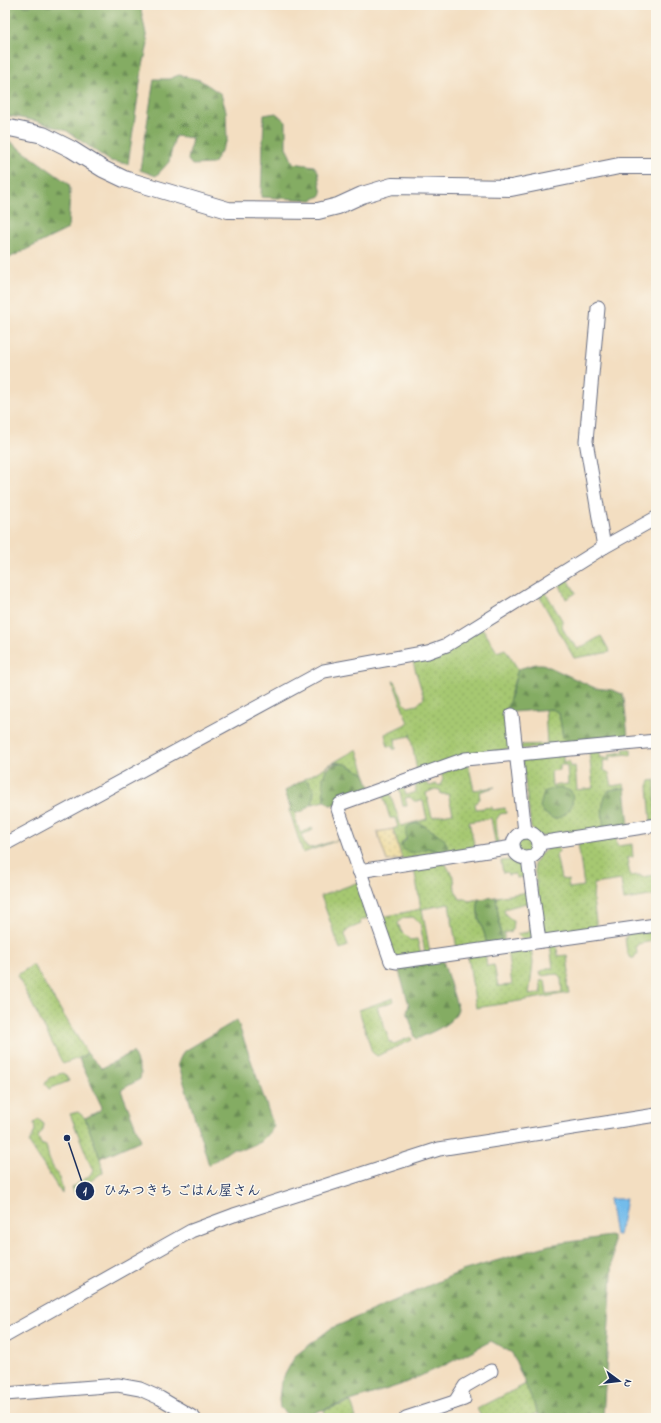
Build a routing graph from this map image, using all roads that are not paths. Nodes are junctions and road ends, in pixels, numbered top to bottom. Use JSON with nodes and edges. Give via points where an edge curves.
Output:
{"nodes":[{"id":1,"x":5,"y":126,"type":"edge"},
{"id":2,"x":656,"y":166,"type":"edge"},
{"id":3,"x":598,"y":308,"type":"dead end"},
{"id":4,"x":656,"y":518,"type":"edge"},
{"id":5,"x":604,"y":548,"type":"junction"},
{"id":6,"x":512,"y":715,"type":"dead end"},
{"id":7,"x":656,"y":741,"type":"edge"},
{"id":8,"x":515,"y":753,"type":"junction"},
{"id":9,"x":656,"y":826,"type":"edge"},
{"id":10,"x":525,"y":832,"type":"junction"},
{"id":11,"x":539,"y":843,"type":"junction"},
{"id":12,"x":5,"y":844,"type":"edge"},
{"id":13,"x":513,"y":847,"type":"junction"},
{"id":14,"x":528,"y":858,"type":"junction"},
{"id":15,"x":359,"y":871,"type":"junction"},
{"id":16,"x":656,"y":925,"type":"edge"},
{"id":17,"x":539,"y":941,"type":"junction"},
{"id":18,"x":656,"y":1115,"type":"edge"},
{"id":19,"x":5,"y":1336,"type":"edge"},
{"id":20,"x":491,"y":1371,"type":"dead end"},
{"id":21,"x":5,"y":1394,"type":"edge"},
{"id":22,"x":194,"y":1418,"type":"edge"},
{"id":23,"x":406,"y":1418,"type":"edge"}],
"edges":[{"from":1,"to":2,"type":"street","via":[[43,135],[124,179],[228,210],[318,211],[392,186],[511,188],[618,166]]},
{"from":3,"to":5,"type":"street","via":[[586,441]]},
{"from":4,"to":5,"type":"street"},
{"from":5,"to":12,"type":"street","via":[[447,645],[428,652],[324,671]]},
{"from":6,"to":8,"type":"street"},
{"from":7,"to":8,"type":"street"},
{"from":8,"to":10,"type":"street"},
{"from":8,"to":15,"type":"street","via":[[465,758],[340,804],[338,809]]},
{"from":9,"to":11,"type":"street"},
{"from":10,"to":11,"type":"street","via":[[535,835]]},
{"from":10,"to":13,"type":"street","via":[[515,838]]},
{"from":11,"to":14,"type":"street","via":[[535,855]]},
{"from":13,"to":14,"type":"street","via":[[516,854]]},
{"from":13,"to":15,"type":"street"},
{"from":14,"to":17,"type":"street"},
{"from":15,"to":17,"type":"street","via":[[391,961]]},
{"from":16,"to":17,"type":"street"},
{"from":18,"to":19,"type":"street","via":[[439,1149],[234,1215],[191,1231]]},
{"from":20,"to":23,"type":"street","via":[[465,1386],[459,1401]]},
{"from":21,"to":22,"type":"street","via":[[118,1385],[140,1389]]}]}
